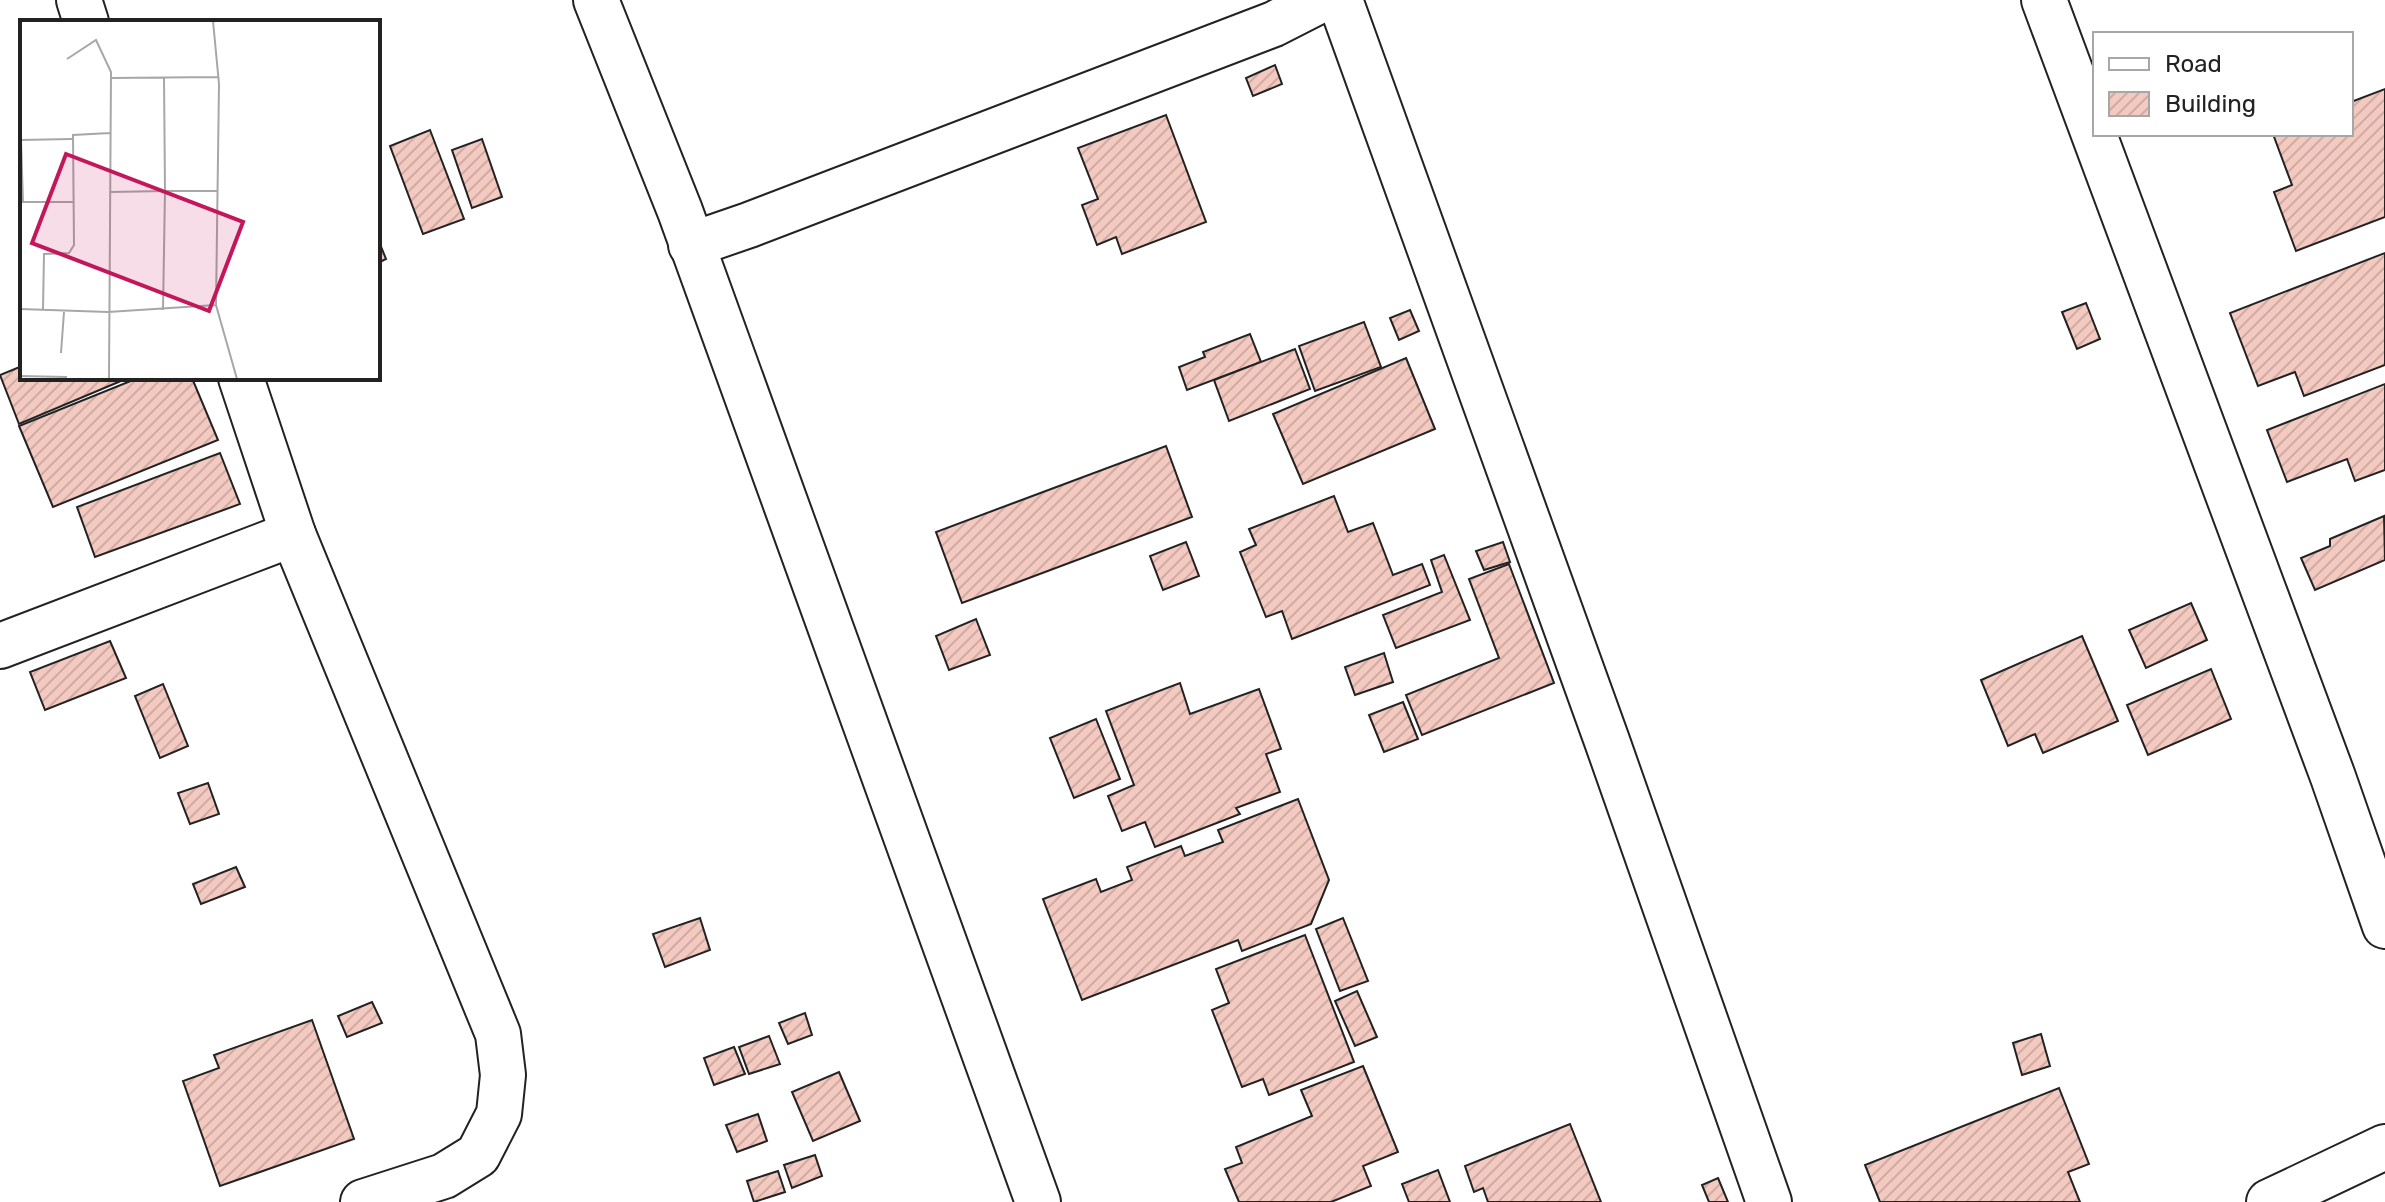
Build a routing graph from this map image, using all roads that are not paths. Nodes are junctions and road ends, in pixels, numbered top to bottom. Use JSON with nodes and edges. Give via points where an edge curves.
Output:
{"nodes":[{"id":1,"x":79,"y":0,"type":"edge"},
{"id":2,"x":596,"y":0,"type":"edge"},
{"id":3,"x":1321,"y":0,"type":"edge"},
{"id":4,"x":1340,"y":0,"type":"edge"},
{"id":5,"x":2044,"y":0,"type":"edge"},
{"id":6,"x":85,"y":20,"type":"edge"},
{"id":7,"x":2093,"y":132,"type":"edge"},
{"id":8,"x":2095,"y":136,"type":"edge"},
{"id":9,"x":691,"y":245,"type":"junction"},
{"id":10,"x":242,"y":380,"type":"edge"},
{"id":11,"x":293,"y":534,"type":"junction"},
{"id":12,"x":0,"y":646,"type":"edge"},
{"id":13,"x":2385,"y":926,"type":"edge"},
{"id":14,"x":2385,"y":1147,"type":"edge"},
{"id":15,"x":363,"y":1202,"type":"edge"},
{"id":16,"x":1038,"y":1202,"type":"edge"},
{"id":17,"x":1769,"y":1202,"type":"edge"},
{"id":18,"x":2269,"y":1202,"type":"edge"}],
"edges":[{"from":1,"to":6,"type":"street"},
{"from":2,"to":9,"type":"street"},
{"from":3,"to":9,"type":"street","via":[[1274,24]]},
{"from":4,"to":17,"type":"street"},
{"from":5,"to":7,"type":"street"},
{"from":8,"to":13,"type":"street"},
{"from":9,"to":16,"type":"street"},
{"from":10,"to":11,"type":"street"},
{"from":11,"to":12,"type":"street"},
{"from":11,"to":15,"type":"street","via":[[498,1034],[503,1075],[499,1114],[478,1155],[444,1176]]},
{"from":14,"to":18,"type":"street"}]}
